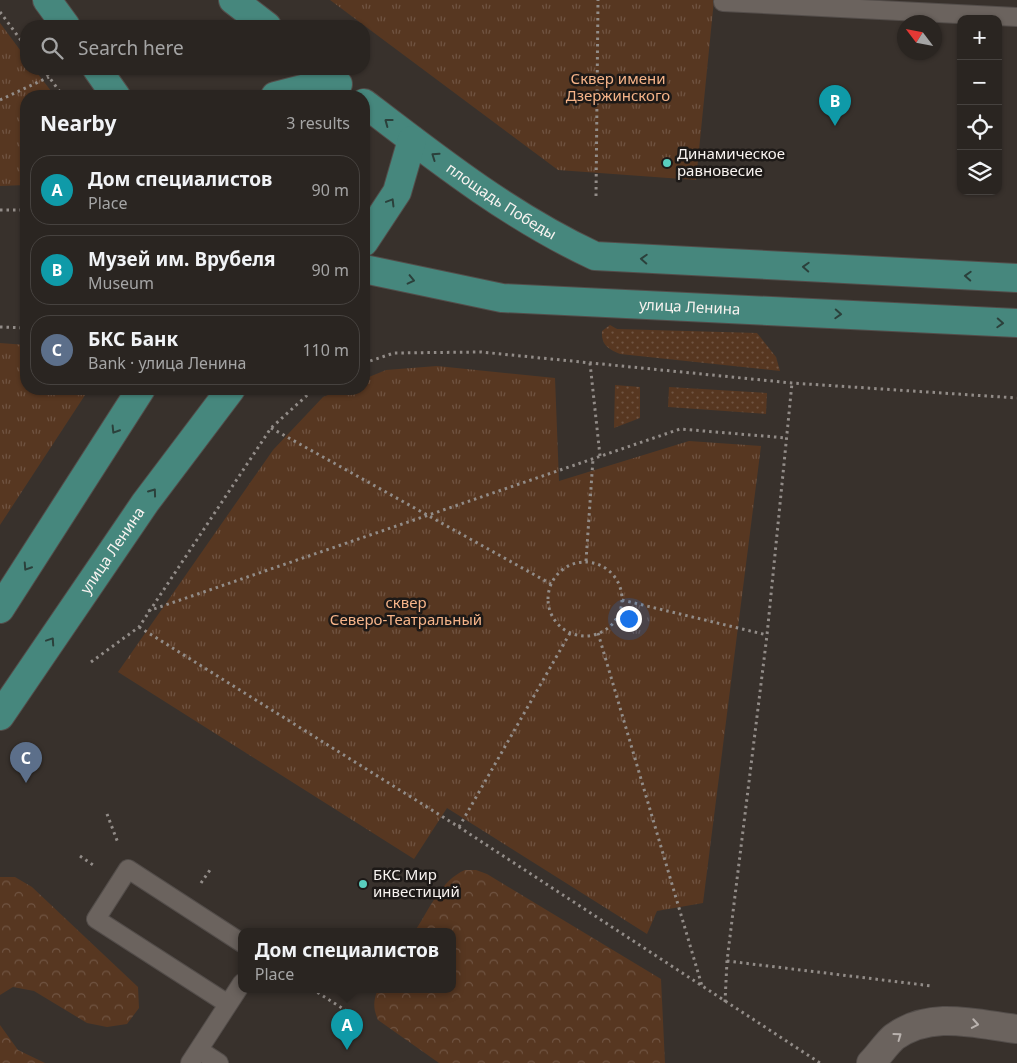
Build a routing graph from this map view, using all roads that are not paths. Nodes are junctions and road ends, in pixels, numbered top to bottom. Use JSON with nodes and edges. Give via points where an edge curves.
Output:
{"nodes":[{"id":1,"x":47,"y":0,"type":"edge"},
{"id":2,"x":233,"y":0,"type":"edge"},
{"id":3,"x":723,"y":2,"type":"dead end"},
{"id":4,"x":1017,"y":17,"type":"edge"},
{"id":5,"x":62,"y":20,"type":"edge"},
{"id":6,"x":259,"y":20,"type":"edge"},
{"id":7,"x":101,"y":75,"type":"edge"},
{"id":8,"x":329,"y":84,"type":"edge"},
{"id":9,"x":112,"y":90,"type":"edge"},
{"id":10,"x":302,"y":90,"type":"edge"},
{"id":11,"x":370,"y":108,"type":"edge"},
{"id":12,"x":412,"y":140,"type":"junction"},
{"id":13,"x":370,"y":233,"type":"edge"},
{"id":14,"x":370,"y":270,"type":"edge"},
{"id":15,"x":1017,"y":278,"type":"edge"},
{"id":16,"x":1017,"y":323,"type":"edge"},
{"id":17,"x":137,"y":395,"type":"edge"},
{"id":18,"x":226,"y":395,"type":"edge"},
{"id":19,"x":0,"y":609,"type":"edge"},
{"id":20,"x":0,"y":716,"type":"edge"},
{"id":21,"x":238,"y":940,"type":"edge"},
{"id":22,"x":238,"y":989,"type":"edge"},
{"id":23,"x":228,"y":1004,"type":"junction"},
{"id":24,"x":1017,"y":1030,"type":"edge"},
{"id":25,"x":194,"y":1056,"type":"edge"},
{"id":26,"x":219,"y":1063,"type":"edge"},
{"id":27,"x":872,"y":1063,"type":"edge"}],
"edges":[{"from":1,"to":5,"type":"main road"},
{"from":2,"to":6,"type":"main road"},
{"from":3,"to":4,"type":"lane"},
{"from":7,"to":9,"type":"main road"},
{"from":8,"to":10,"type":"main road"},
{"from":12,"to":11,"type":"main road","name":"площадь Победы","one_way":true},
{"from":13,"to":12,"type":"main road","one_way":true,"via":[[397,192]]},
{"from":15,"to":12,"type":"main road","name":"площадь Победы","one_way":true,"via":[[595,256],[523,218]]},
{"from":14,"to":16,"type":"main road","name":"улица Ленина","one_way":true,"via":[[502,298]]},
{"from":17,"to":19,"type":"main road","one_way":true},
{"from":20,"to":18,"type":"main road","name":"улица Ленина","one_way":true,"via":[[145,502]]},
{"from":21,"to":23,"type":"lane","via":[[128,869],[96,919]]},
{"from":22,"to":23,"type":"lane"},
{"from":23,"to":25,"type":"lane"},
{"from":27,"to":24,"type":"street","one_way":true,"via":[[893,1038],[910,1027],[956,1020]]},
{"from":25,"to":26,"type":"lane"}]}
